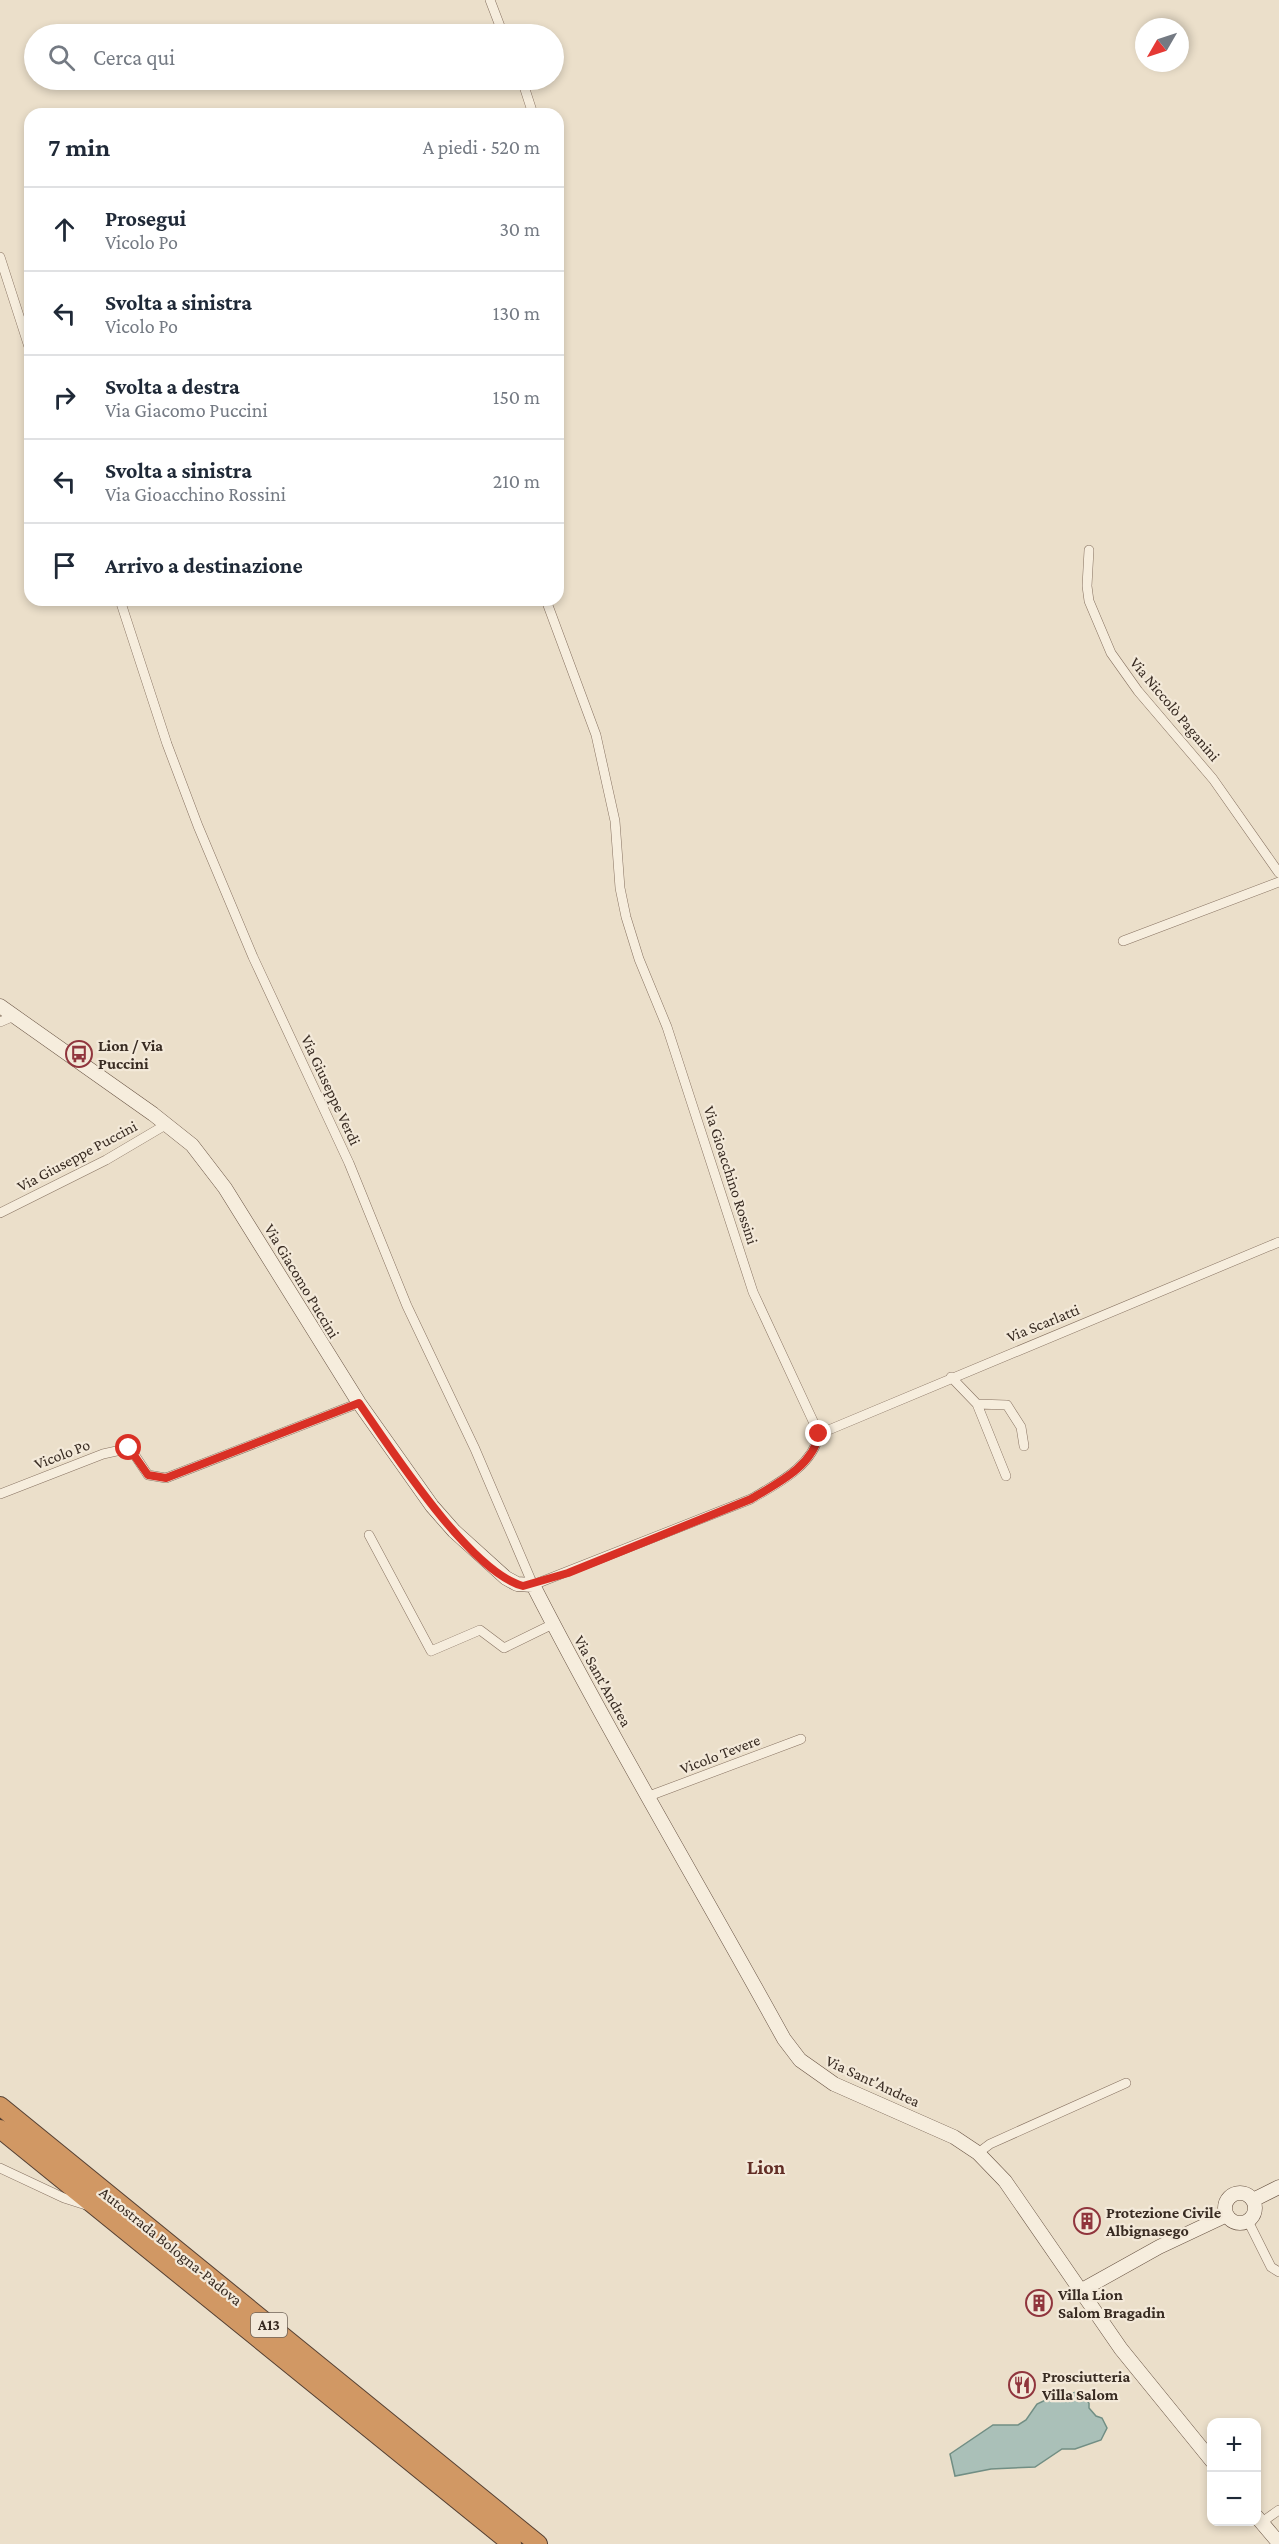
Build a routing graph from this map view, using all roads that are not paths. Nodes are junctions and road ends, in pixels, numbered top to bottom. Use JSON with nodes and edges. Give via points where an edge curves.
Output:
{"nodes":[{"id":1,"x":490,"y":0,"type":"edge"},
{"id":2,"x":499,"y":24,"type":"edge"},
{"id":3,"x":525,"y":90,"type":"edge"},
{"id":4,"x":531,"y":108,"type":"edge"},
{"id":5,"x":0,"y":257,"type":"edge"},
{"id":6,"x":24,"y":331,"type":"edge"},
{"id":7,"x":1089,"y":550,"type":"dead end"},
{"id":8,"x":122,"y":606,"type":"edge"},
{"id":9,"x":548,"y":606,"type":"edge"},
{"id":10,"x":1279,"y":873,"type":"edge"},
{"id":11,"x":1279,"y":882,"type":"edge"},
{"id":12,"x":1123,"y":941,"type":"dead end"},
{"id":13,"x":0,"y":1006,"type":"edge"},
{"id":14,"x":14,"y":1016,"type":"junction"},
{"id":15,"x":0,"y":1022,"type":"edge"},
{"id":16,"x":167,"y":1124,"type":"junction"},
{"id":17,"x":0,"y":1213,"type":"edge"},
{"id":18,"x":1279,"y":1242,"type":"edge"},
{"id":19,"x":951,"y":1377,"type":"junction"},
{"id":20,"x":359,"y":1403,"type":"junction"},
{"id":21,"x":977,"y":1404,"type":"junction"},
{"id":22,"x":819,"y":1434,"type":"junction"},
{"id":23,"x":1024,"y":1446,"type":"dead end"},
{"id":24,"x":1006,"y":1476,"type":"dead end"},
{"id":25,"x":0,"y":1494,"type":"edge"},
{"id":26,"x":369,"y":1535,"type":"dead end"},
{"id":27,"x":533,"y":1585,"type":"junction"},
{"id":28,"x":553,"y":1624,"type":"junction"},
{"id":29,"x":801,"y":1739,"type":"dead end"},
{"id":30,"x":649,"y":1796,"type":"junction"},
{"id":31,"x":1126,"y":2083,"type":"dead end"},
{"id":32,"x":0,"y":2106,"type":"edge"},
{"id":33,"x":0,"y":2129,"type":"edge"},
{"id":34,"x":978,"y":2153,"type":"junction"},
{"id":35,"x":0,"y":2168,"type":"edge"},
{"id":36,"x":1279,"y":2187,"type":"edge"},
{"id":37,"x":1253,"y":2200,"type":"junction"},
{"id":38,"x":98,"y":2209,"type":"junction"},
{"id":39,"x":1227,"y":2215,"type":"junction"},
{"id":40,"x":1248,"y":2221,"type":"junction"},
{"id":41,"x":1279,"y":2272,"type":"edge"},
{"id":42,"x":1080,"y":2291,"type":"junction"},
{"id":43,"x":1207,"y":2455,"type":"edge"},
{"id":44,"x":1279,"y":2510,"type":"edge"},
{"id":45,"x":1261,"y":2518,"type":"edge"},
{"id":46,"x":1261,"y":2521,"type":"edge"},
{"id":47,"x":1279,"y":2543,"type":"edge"},
{"id":48,"x":512,"y":2544,"type":"edge"},
{"id":49,"x":538,"y":2544,"type":"edge"}],
"edges":[{"from":1,"to":2,"type":"street"},
{"from":3,"to":4,"type":"street"},
{"from":5,"to":6,"type":"street"},
{"from":7,"to":10,"type":"street","name":"Via Niccolò Paganini","via":[[1089,601],[1111,654],[1213,778]]},
{"from":8,"to":27,"type":"street","name":"Via Giuseppe Verdi","via":[[166,744],[253,957],[349,1163],[407,1306],[475,1449]]},
{"from":9,"to":22,"type":"street","name":"Via Gioacchino Rossini","via":[[596,735],[615,821],[620,888],[639,958],[667,1027],[753,1292]]},
{"from":11,"to":12,"type":"street"},
{"from":13,"to":14,"type":"street","name":"Via Giacomo Puccini"},
{"from":14,"to":15,"type":"street"},
{"from":14,"to":16,"type":"street","name":"Via Giacomo Puccini"},
{"from":16,"to":17,"type":"street","name":"Via Giuseppe Puccini","via":[[106,1160]]},
{"from":16,"to":20,"type":"street","name":"Via Giacomo Puccini","via":[[198,1152],[225,1188]]},
{"from":18,"to":19,"type":"street","name":"Via Scarlatti"},
{"from":19,"to":21,"type":"street"},
{"from":19,"to":22,"type":"street","name":"Via Scarlatti"},
{"from":20,"to":25,"type":"street","name":"Vicolo Po","via":[[166,1478],[148,1475],[129,1448],[103,1454]]},
{"from":20,"to":27,"type":"street","name":"Via Giacomo Puccini","via":[[454,1531],[506,1578],[517,1584]]},
{"from":21,"to":23,"type":"street","via":[[1007,1405],[1022,1427]]},
{"from":21,"to":24,"type":"street"},
{"from":22,"to":27,"type":"street","via":[[807,1460],[751,1499]]},
{"from":26,"to":28,"type":"street","via":[[430,1651],[480,1630],[504,1648]]},
{"from":27,"to":28,"type":"street","name":"Via Sant'Andrea"},
{"from":28,"to":30,"type":"street","name":"Via Sant'Andrea"},
{"from":29,"to":30,"type":"street","name":"Vicolo Tevere"},
{"from":30,"to":34,"type":"street","name":"Via Sant'Andrea","via":[[784,2039],[800,2060],[834,2084],[954,2137]]},
{"from":31,"to":34,"type":"street","via":[[990,2144]]},
{"from":32,"to":49,"type":"highway","name":"Autostrada Bologna-Padova","number":"A13"},
{"from":33,"to":38,"type":"highway","name":"Autostrada Bologna-Padova","number":"A13"},
{"from":34,"to":42,"type":"street","name":"Via Sant'Andrea","via":[[1005,2181]]},
{"from":35,"to":38,"type":"street"},
{"from":36,"to":37,"type":"street"},
{"from":37,"to":39,"type":"street","via":[[1241,2193],[1232,2195],[1226,2202]]},
{"from":37,"to":40,"type":"street","via":[[1254,2214]]},
{"from":38,"to":48,"type":"highway","name":"Autostrada Bologna-Padova","number":"A13"},
{"from":39,"to":40,"type":"street","via":[[1239,2223]]},
{"from":39,"to":42,"type":"street"},
{"from":40,"to":41,"type":"street","via":[[1271,2267]]},
{"from":42,"to":43,"type":"street","name":"Via Sant'Andrea","via":[[1121,2349]]},
{"from":44,"to":45,"type":"street"},
{"from":46,"to":47,"type":"street"}]}
